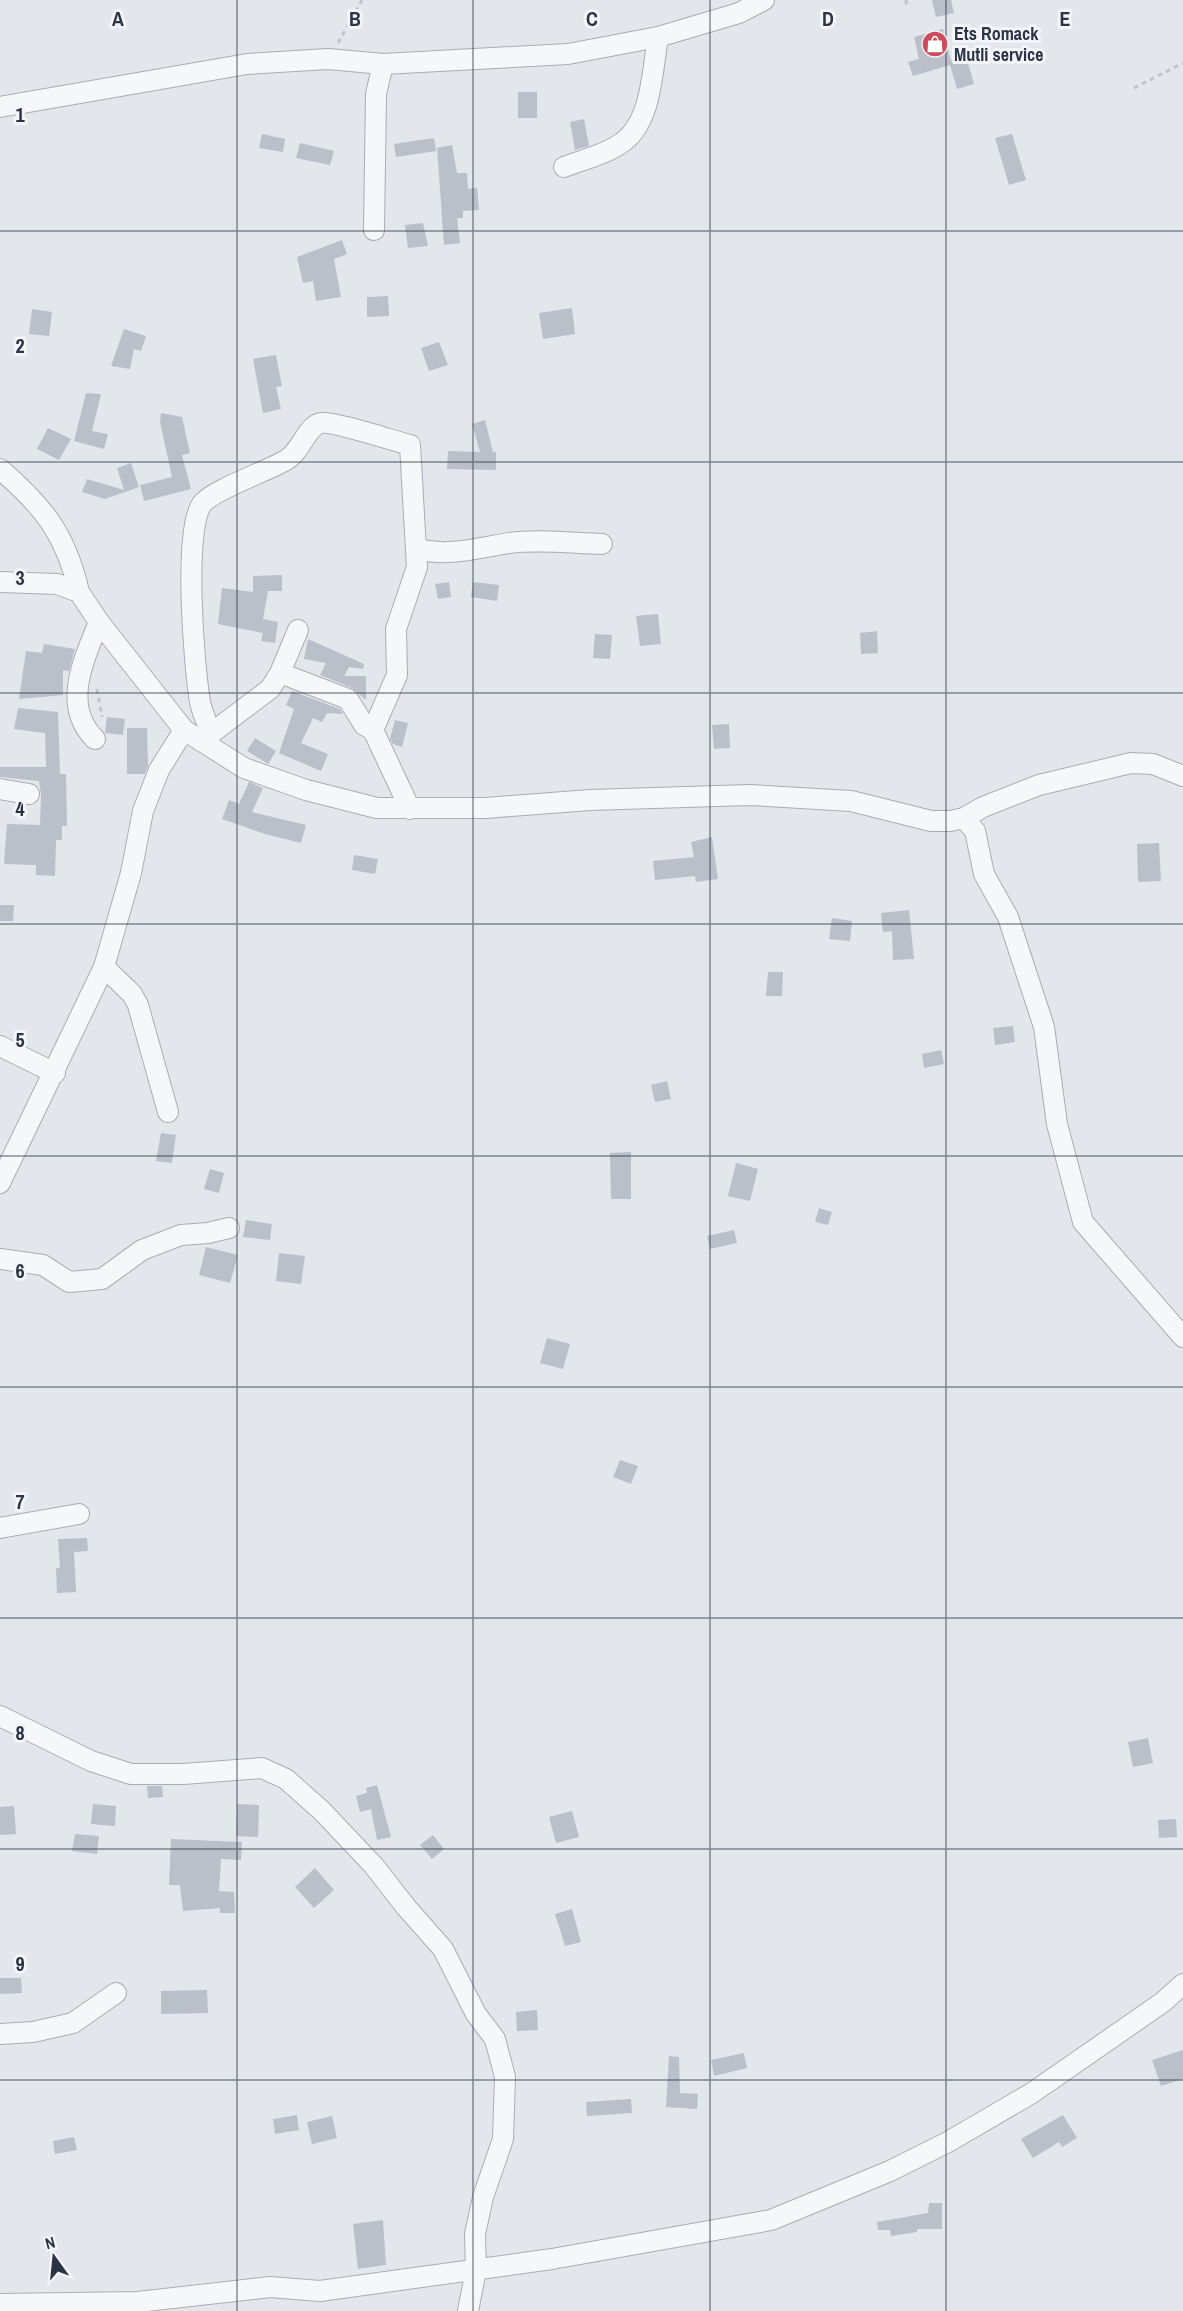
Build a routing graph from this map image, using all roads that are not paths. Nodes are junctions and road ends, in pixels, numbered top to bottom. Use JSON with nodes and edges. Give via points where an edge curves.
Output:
{"nodes":[{"id":1,"x":764,"y":0,"type":"edge"},
{"id":2,"x":738,"y":7,"type":"edge"},
{"id":3,"x":658,"y":37,"type":"junction"},
{"id":4,"x":383,"y":64,"type":"junction"},
{"id":5,"x":0,"y":107,"type":"edge"},
{"id":6,"x":564,"y":167,"type":"dead end"},
{"id":7,"x":374,"y":230,"type":"dead end"},
{"id":8,"x":0,"y":469,"type":"edge"},
{"id":9,"x":602,"y":544,"type":"dead end"},
{"id":10,"x":417,"y":549,"type":"junction"},
{"id":11,"x":0,"y":582,"type":"edge"},
{"id":12,"x":79,"y":592,"type":"junction"},
{"id":13,"x":99,"y":622,"type":"junction"},
{"id":14,"x":298,"y":630,"type":"dead end"},
{"id":15,"x":280,"y":673,"type":"junction"},
{"id":16,"x":184,"y":730,"type":"junction"},
{"id":17,"x":373,"y":730,"type":"junction"},
{"id":18,"x":205,"y":737,"type":"junction"},
{"id":19,"x":95,"y":740,"type":"dead end"},
{"id":20,"x":1183,"y":776,"type":"edge"},
{"id":21,"x":0,"y":789,"type":"edge"},
{"id":22,"x":29,"y":794,"type":"dead end"},
{"id":23,"x":410,"y":809,"type":"junction"},
{"id":24,"x":964,"y":818,"type":"junction"},
{"id":25,"x":104,"y":967,"type":"junction"},
{"id":26,"x":0,"y":1046,"type":"edge"},
{"id":27,"x":55,"y":1073,"type":"junction"},
{"id":28,"x":168,"y":1112,"type":"dead end"},
{"id":29,"x":0,"y":1183,"type":"edge"},
{"id":30,"x":228,"y":1228,"type":"dead end"},
{"id":31,"x":0,"y":1259,"type":"edge"},
{"id":32,"x":1183,"y":1337,"type":"edge"},
{"id":33,"x":79,"y":1514,"type":"dead end"},
{"id":34,"x":0,"y":1528,"type":"edge"},
{"id":35,"x":0,"y":1716,"type":"edge"},
{"id":36,"x":1183,"y":1984,"type":"edge"},
{"id":37,"x":116,"y":1993,"type":"dead end"},
{"id":38,"x":0,"y":2034,"type":"edge"},
{"id":39,"x":476,"y":2270,"type":"junction"},
{"id":40,"x":0,"y":2304,"type":"edge"},
{"id":41,"x":468,"y":2311,"type":"edge"}],
"edges":[{"from":1,"to":2,"type":"street"},
{"from":2,"to":3,"type":"street"},
{"from":3,"to":4,"type":"street","via":[[568,54]]},
{"from":3,"to":6,"type":"street","via":[[645,109],[635,130],[620,144]]},
{"from":4,"to":5,"type":"street","via":[[328,60],[247,64]]},
{"from":4,"to":7,"type":"street","via":[[376,94]]},
{"from":8,"to":12,"type":"street","via":[[47,515],[62,537]]},
{"from":9,"to":10,"type":"street","via":[[509,543],[476,551],[435,553]]},
{"from":10,"to":17,"type":"street","via":[[417,567],[396,629],[397,675]]},
{"from":10,"to":18,"type":"street","via":[[410,445],[325,422],[310,428],[295,455],[212,494],[194,520],[192,595]]},
{"from":11,"to":12,"type":"street","via":[[57,585]]},
{"from":12,"to":13,"type":"street"},
{"from":13,"to":16,"type":"street"},
{"from":13,"to":19,"type":"street","via":[[77,686],[81,720]]},
{"from":14,"to":15,"type":"street"},
{"from":15,"to":17,"type":"street","via":[[348,699],[364,724]]},
{"from":15,"to":18,"type":"street","via":[[270,689]]},
{"from":16,"to":18,"type":"street"},
{"from":16,"to":25,"type":"street","via":[[159,770],[143,811],[131,873]]},
{"from":17,"to":23,"type":"street"},
{"from":18,"to":23,"type":"street","via":[[244,768],[306,790],[377,808]]},
{"from":20,"to":24,"type":"street","via":[[1154,764],[1131,763],[1039,785]]},
{"from":21,"to":22,"type":"street"},
{"from":23,"to":24,"type":"street","via":[[750,795],[851,801],[931,821]]},
{"from":24,"to":32,"type":"street","via":[[975,831],[986,880],[1008,917],[1044,1027],[1057,1125],[1083,1222]]},
{"from":25,"to":27,"type":"street"},
{"from":25,"to":28,"type":"street","via":[[138,1005]]},
{"from":26,"to":27,"type":"street"},
{"from":27,"to":29,"type":"street"},
{"from":30,"to":31,"type":"street","via":[[181,1235],[142,1250],[102,1279],[69,1282],[43,1265]]},
{"from":33,"to":34,"type":"street"},
{"from":35,"to":39,"type":"street","via":[[91,1761],[131,1774],[262,1768],[286,1779],[374,1866],[443,1949],[476,2014],[495,2039],[505,2077],[503,2139],[475,2234]]},
{"from":36,"to":39,"type":"street","via":[[1041,2087],[948,2142],[890,2171],[782,2215],[666,2239]]},
{"from":37,"to":38,"type":"street","via":[[73,2023]]},
{"from":39,"to":40,"type":"street","via":[[320,2291],[270,2287],[138,2302]]},
{"from":39,"to":41,"type":"street"}]}
